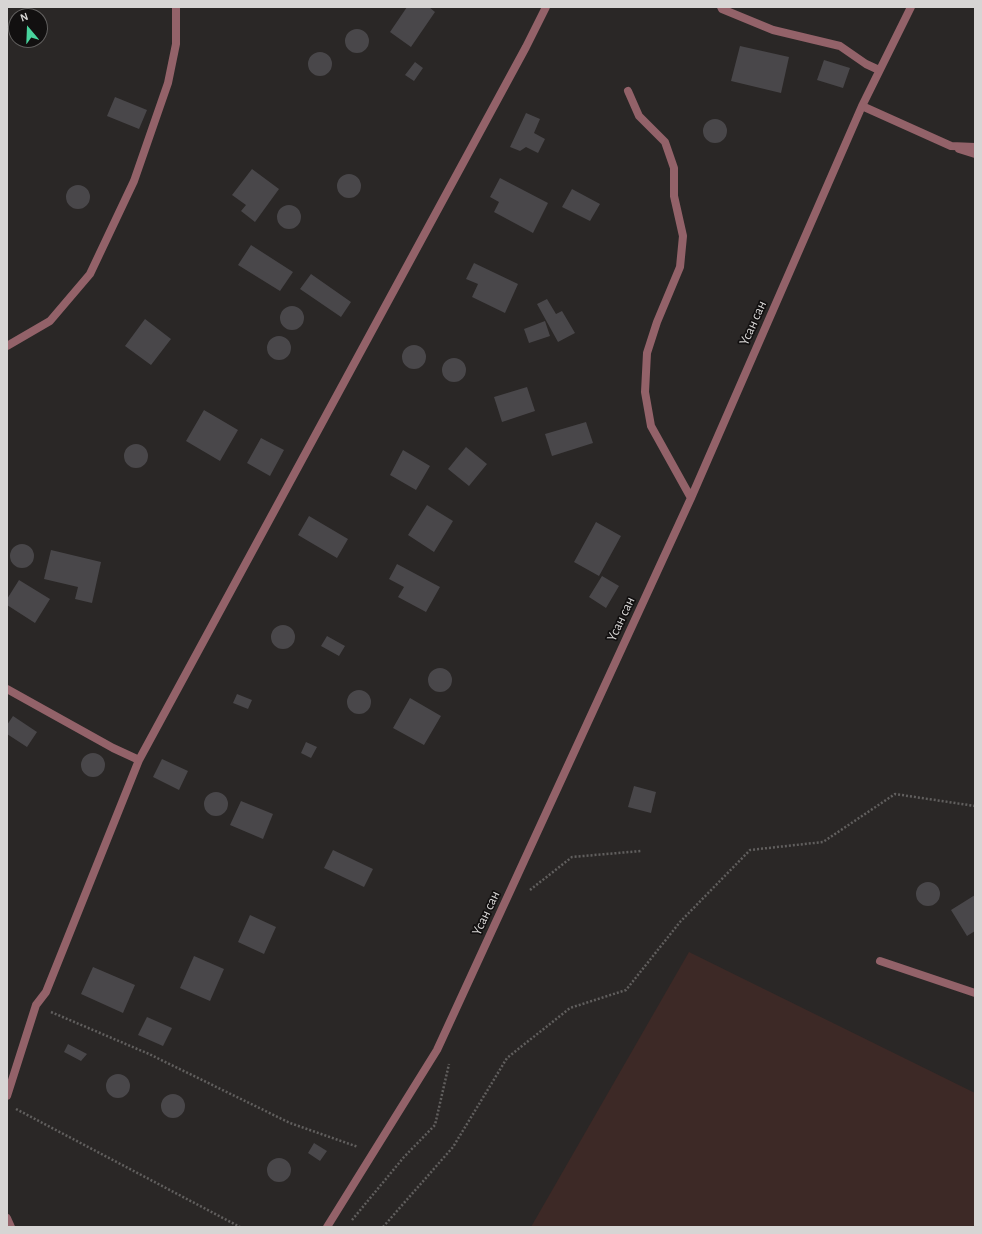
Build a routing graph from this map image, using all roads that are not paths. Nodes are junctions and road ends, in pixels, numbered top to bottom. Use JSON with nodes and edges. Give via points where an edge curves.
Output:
{"nodes":[{"id":1,"x":176,"y":7,"type":"edge"},
{"id":2,"x":546,"y":7,"type":"edge"},
{"id":3,"x":721,"y":7,"type":"edge"},
{"id":4,"x":910,"y":7,"type":"edge"},
{"id":5,"x":879,"y":70,"type":"junction"},
{"id":6,"x":628,"y":92,"type":"dead end"},
{"id":7,"x":862,"y":106,"type":"junction"},
{"id":8,"x":951,"y":146,"type":"junction"},
{"id":9,"x":975,"y":147,"type":"edge"},
{"id":10,"x":975,"y":154,"type":"edge"},
{"id":11,"x":7,"y":346,"type":"edge"},
{"id":12,"x":691,"y":498,"type":"junction"},
{"id":13,"x":7,"y":689,"type":"edge"},
{"id":14,"x":139,"y":760,"type":"junction"},
{"id":15,"x":880,"y":961,"type":"dead end"},
{"id":16,"x":975,"y":994,"type":"edge"},
{"id":17,"x":7,"y":1096,"type":"edge"},
{"id":18,"x":7,"y":1218,"type":"edge"},
{"id":19,"x":10,"y":1227,"type":"edge"},
{"id":20,"x":327,"y":1227,"type":"edge"}],
"edges":[{"from":1,"to":11,"type":"street","via":[[176,44],[168,83],[134,181],[90,274],[50,321]]},
{"from":2,"to":14,"type":"street"},
{"from":3,"to":5,"type":"street","via":[[773,30],[840,46]]},
{"from":4,"to":5,"type":"street","name":"Үсан сан"},
{"from":5,"to":7,"type":"street","name":"Үсан сан"},
{"from":6,"to":12,"type":"street","via":[[638,116],[665,142],[674,168],[674,196],[683,236],[680,267],[656,322],[647,354],[645,392],[651,426]]},
{"from":7,"to":8,"type":"street"},
{"from":7,"to":12,"type":"street","name":"Үсан сан"},
{"from":8,"to":9,"type":"street"},
{"from":8,"to":10,"type":"street"},
{"from":12,"to":20,"type":"street","name":"Үсан сан","via":[[437,1050]]},
{"from":13,"to":14,"type":"street"},
{"from":14,"to":17,"type":"street","via":[[46,992],[36,1005]]},
{"from":15,"to":16,"type":"street"},
{"from":18,"to":19,"type":"street"}]}
